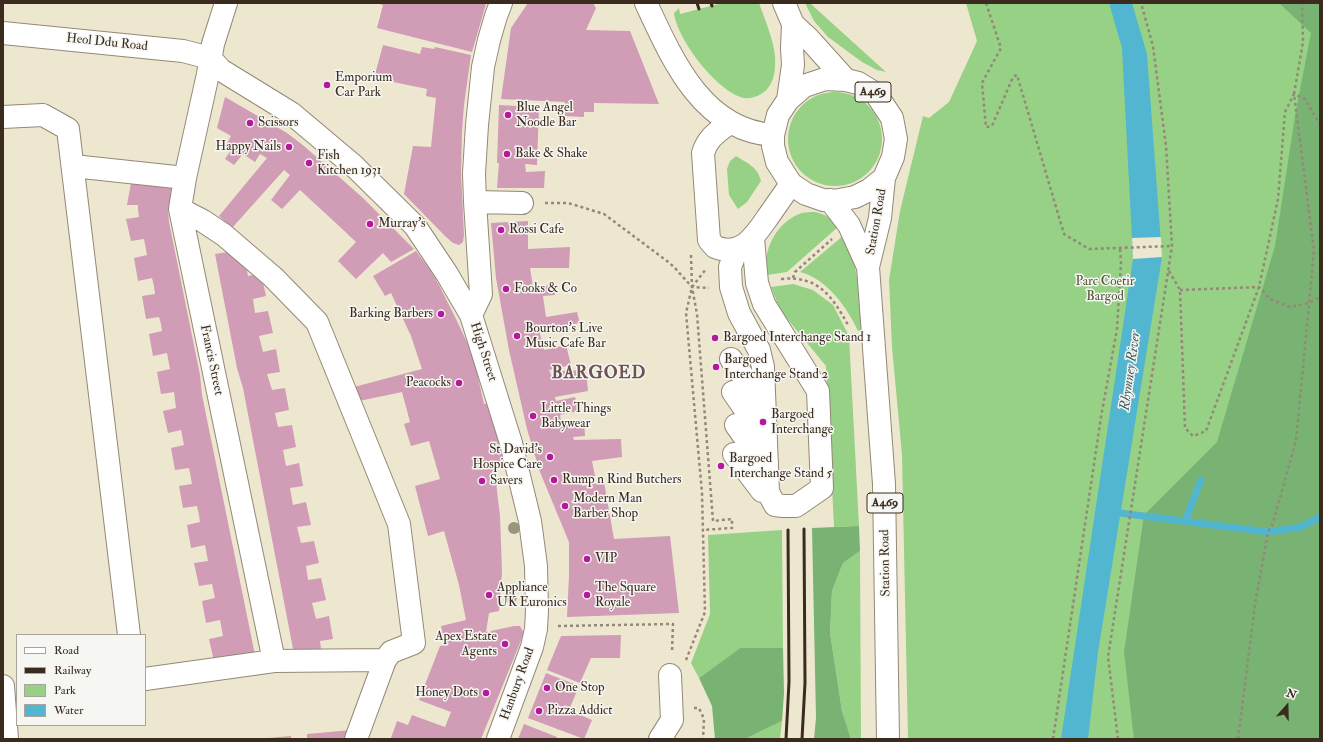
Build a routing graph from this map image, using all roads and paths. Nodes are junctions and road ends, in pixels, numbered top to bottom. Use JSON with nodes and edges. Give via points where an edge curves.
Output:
{"nodes":[{"id":1,"x":226,"y":3,"type":"edge"},
{"id":2,"x":501,"y":3,"type":"edge"},
{"id":3,"x":646,"y":3,"type":"edge"},
{"id":4,"x":784,"y":3,"type":"edge"},
{"id":5,"x":986,"y":3,"type":"edge"},
{"id":6,"x":1141,"y":3,"type":"edge"},
{"id":7,"x":1302,"y":3,"type":"edge"},
{"id":8,"x":793,"y":24,"type":"junction"},
{"id":9,"x":3,"y":33,"type":"edge"},
{"id":10,"x":210,"y":58,"type":"junction"},
{"id":11,"x":846,"y":80,"type":"junction"},
{"id":12,"x":1294,"y":94,"type":"junction"},
{"id":13,"x":788,"y":100,"type":"junction"},
{"id":14,"x":3,"y":116,"type":"edge"},
{"id":15,"x":729,"y":122,"type":"junction"},
{"id":16,"x":1320,"y":125,"type":"edge"},
{"id":17,"x":773,"y":135,"type":"junction"},
{"id":18,"x":74,"y":166,"type":"junction"},
{"id":19,"x":185,"y":178,"type":"junction"},
{"id":20,"x":884,"y":178,"type":"junction"},
{"id":21,"x":791,"y":184,"type":"junction"},
{"id":22,"x":830,"y":200,"type":"junction"},
{"id":23,"x":475,"y":202,"type":"junction"},
{"id":24,"x":522,"y":202,"type":"joint"},
{"id":25,"x":180,"y":209,"type":"junction"},
{"id":26,"x":834,"y":237,"type":"dead end"},
{"id":27,"x":745,"y":244,"type":"junction"},
{"id":28,"x":1172,"y":246,"type":"junction"},
{"id":29,"x":1120,"y":249,"type":"junction"},
{"id":30,"x":711,"y":263,"type":"dead end"},
{"id":31,"x":868,"y":267,"type":"junction"},
{"id":32,"x":1169,"y":271,"type":"junction"},
{"id":33,"x":692,"y":287,"type":"junction"},
{"id":34,"x":1259,"y":287,"type":"junction"},
{"id":35,"x":1180,"y":290,"type":"junction"},
{"id":36,"x":1320,"y":297,"type":"edge"},
{"id":37,"x":1309,"y":303,"type":"junction"},
{"id":38,"x":471,"y":315,"type":"junction"},
{"id":39,"x":850,"y":327,"type":"dead end"},
{"id":40,"x":730,"y":330,"type":"dead end"},
{"id":41,"x":731,"y":360,"type":"dead end"},
{"id":42,"x":763,"y":367,"type":"junction"},
{"id":43,"x":733,"y":392,"type":"dead end"},
{"id":44,"x":764,"y":398,"type":"junction"},
{"id":45,"x":736,"y":425,"type":"dead end"},
{"id":46,"x":766,"y":431,"type":"junction"},
{"id":47,"x":734,"y":454,"type":"dead end"},
{"id":48,"x":767,"y":461,"type":"junction"},
{"id":49,"x":768,"y":492,"type":"junction"},
{"id":50,"x":703,"y":530,"type":"junction"},
{"id":51,"x":565,"y":626,"type":"dead end"},
{"id":52,"x":536,"y":629,"type":"joint"},
{"id":53,"x":129,"y":634,"type":"edge"},
{"id":54,"x":385,"y":660,"type":"junction"},
{"id":55,"x":274,"y":661,"type":"junction"},
{"id":56,"x":670,"y":675,"type":"junction"},
{"id":57,"x":146,"y":679,"type":"edge"},
{"id":58,"x":8,"y":690,"type":"edge"},
{"id":59,"x":8,"y":739,"type":"edge"},
{"id":60,"x":356,"y":739,"type":"edge"},
{"id":61,"x":498,"y":739,"type":"edge"},
{"id":62,"x":660,"y":739,"type":"edge"},
{"id":63,"x":888,"y":739,"type":"edge"},
{"id":64,"x":1053,"y":739,"type":"edge"},
{"id":65,"x":1118,"y":739,"type":"edge"},
{"id":66,"x":1238,"y":739,"type":"edge"}],
"edges":[{"from":1,"to":10,"type":"street","name":"Francis Street"},
{"from":2,"to":23,"type":"street","name":"High Street","via":[[482,68],[474,172]]},
{"from":3,"to":15,"type":"street","via":[[678,68],[701,99]]},
{"from":4,"to":8,"type":"street","name":"Station Road","number":"A469"},
{"from":5,"to":29,"type":"path","via":[[1001,48],[982,83],[986,127],[992,126],[1013,77],[1017,75],[1064,234],[1089,249]]},
{"from":6,"to":28,"type":"path","via":[[1153,46],[1166,146]]},
{"from":7,"to":12,"type":"path","via":[[1303,42]]},
{"from":8,"to":11,"type":"street","name":"Station Road","number":"A469"},
{"from":8,"to":13,"type":"street","name":"Station Road","number":"A469","via":[[793,65]]},
{"from":9,"to":10,"type":"street","name":"Heol Ddu Road","via":[[183,51]]},
{"from":10,"to":19,"type":"street","name":"Francis Street"},
{"from":10,"to":38,"type":"street","via":[[221,70],[291,112],[354,166],[409,220],[447,274]]},
{"from":11,"to":13,"type":"street","name":"Station Road","number":"A469","via":[[824,79],[804,86]]},
{"from":11,"to":20,"type":"street","name":"Station Road","number":"A469","via":[[858,83],[876,94],[892,118],[896,139],[893,157]]},
{"from":12,"to":16,"type":"path","via":[[1305,99]]},
{"from":12,"to":34,"type":"path","via":[[1285,112],[1278,199]]},
{"from":12,"to":37,"type":"path","via":[[1314,251]]},
{"from":13,"to":17,"type":"street","name":"Station Road","number":"A469","via":[[778,115]]},
{"from":14,"to":18,"type":"street","via":[[43,115],[68,129]]},
{"from":15,"to":17,"type":"street","via":[[760,134]]},
{"from":15,"to":27,"type":"street","via":[[710,138],[703,153],[709,240],[719,249]]},
{"from":17,"to":21,"type":"street","name":"Station Road","number":"A469","via":[[778,162]]},
{"from":18,"to":19,"type":"street"},
{"from":18,"to":53,"type":"street"},
{"from":19,"to":25,"type":"street","name":"Francis Street"},
{"from":20,"to":22,"type":"street","name":"Station Road","number":"A469","via":[[855,197]]},
{"from":20,"to":31,"type":"street","name":"Station Road","number":"A469","via":[[880,218]]},
{"from":21,"to":22,"type":"street","name":"Station Road","number":"A469","via":[[806,194]]},
{"from":21,"to":27,"type":"street"},
{"from":22,"to":31,"type":"street","name":"Station Road","number":"A469","via":[[849,225]]},
{"from":23,"to":24,"type":"street"},
{"from":23,"to":38,"type":"street","name":"High Street","via":[[481,294]]},
{"from":24,"to":33,"type":"path","via":[[568,203],[604,214],[666,261]]},
{"from":25,"to":54,"type":"street","via":[[224,235],[273,277],[317,322],[399,524],[414,643],[391,652]]},
{"from":25,"to":55,"type":"street","name":"Francis Street"},
{"from":26,"to":39,"type":"path","via":[[795,272],[793,278],[816,284],[827,292]]},
{"from":27,"to":42,"type":"street","via":[[730,267],[731,287],[739,313],[759,350]]},
{"from":27,"to":49,"type":"street","via":[[764,304],[818,391],[822,488],[796,506],[775,505]]},
{"from":28,"to":29,"type":"path"},
{"from":28,"to":32,"type":"path"},
{"from":29,"to":64,"type":"path","via":[[1117,329],[1101,416]]},
{"from":30,"to":33,"type":"path"},
{"from":31,"to":63,"type":"street","name":"Station Road","number":"A469","via":[[884,484]]},
{"from":32,"to":35,"type":"path"},
{"from":32,"to":65,"type":"path","via":[[1108,657]]},
{"from":33,"to":50,"type":"path","via":[[686,313]]},
{"from":33,"to":50,"type":"path","via":[[697,314],[713,521],[732,519],[732,528]]},
{"from":34,"to":35,"type":"path"},
{"from":34,"to":35,"type":"path","via":[[1206,431],[1193,436],[1185,428]]},
{"from":34,"to":37,"type":"path","via":[[1270,299],[1290,307]]},
{"from":36,"to":37,"type":"path"},
{"from":37,"to":66,"type":"path","via":[[1296,441],[1272,526],[1268,532],[1255,604]]},
{"from":38,"to":52,"type":"street","name":"High Street","via":[[511,443],[530,521],[536,566]]},
{"from":40,"to":42,"type":"street","via":[[756,365]]},
{"from":41,"to":44,"type":"street","via":[[757,396]]},
{"from":42,"to":44,"type":"street"},
{"from":43,"to":46,"type":"street","via":[[758,428]]},
{"from":44,"to":46,"type":"street"},
{"from":45,"to":48,"type":"street","via":[[760,459]]},
{"from":46,"to":48,"type":"street"},
{"from":47,"to":49,"type":"street","via":[[762,491]]},
{"from":48,"to":49,"type":"street"},
{"from":50,"to":56,"type":"path","via":[[705,612],[688,658]]},
{"from":51,"to":56,"type":"path","via":[[673,624]]},
{"from":52,"to":61,"type":"street","name":"Hanbury Road","via":[[532,647]]},
{"from":54,"to":55,"type":"street"},
{"from":54,"to":60,"type":"street"},
{"from":55,"to":57,"type":"street"},
{"from":56,"to":62,"type":"street","via":[[672,720]]},
{"from":58,"to":59,"type":"street"}]}
